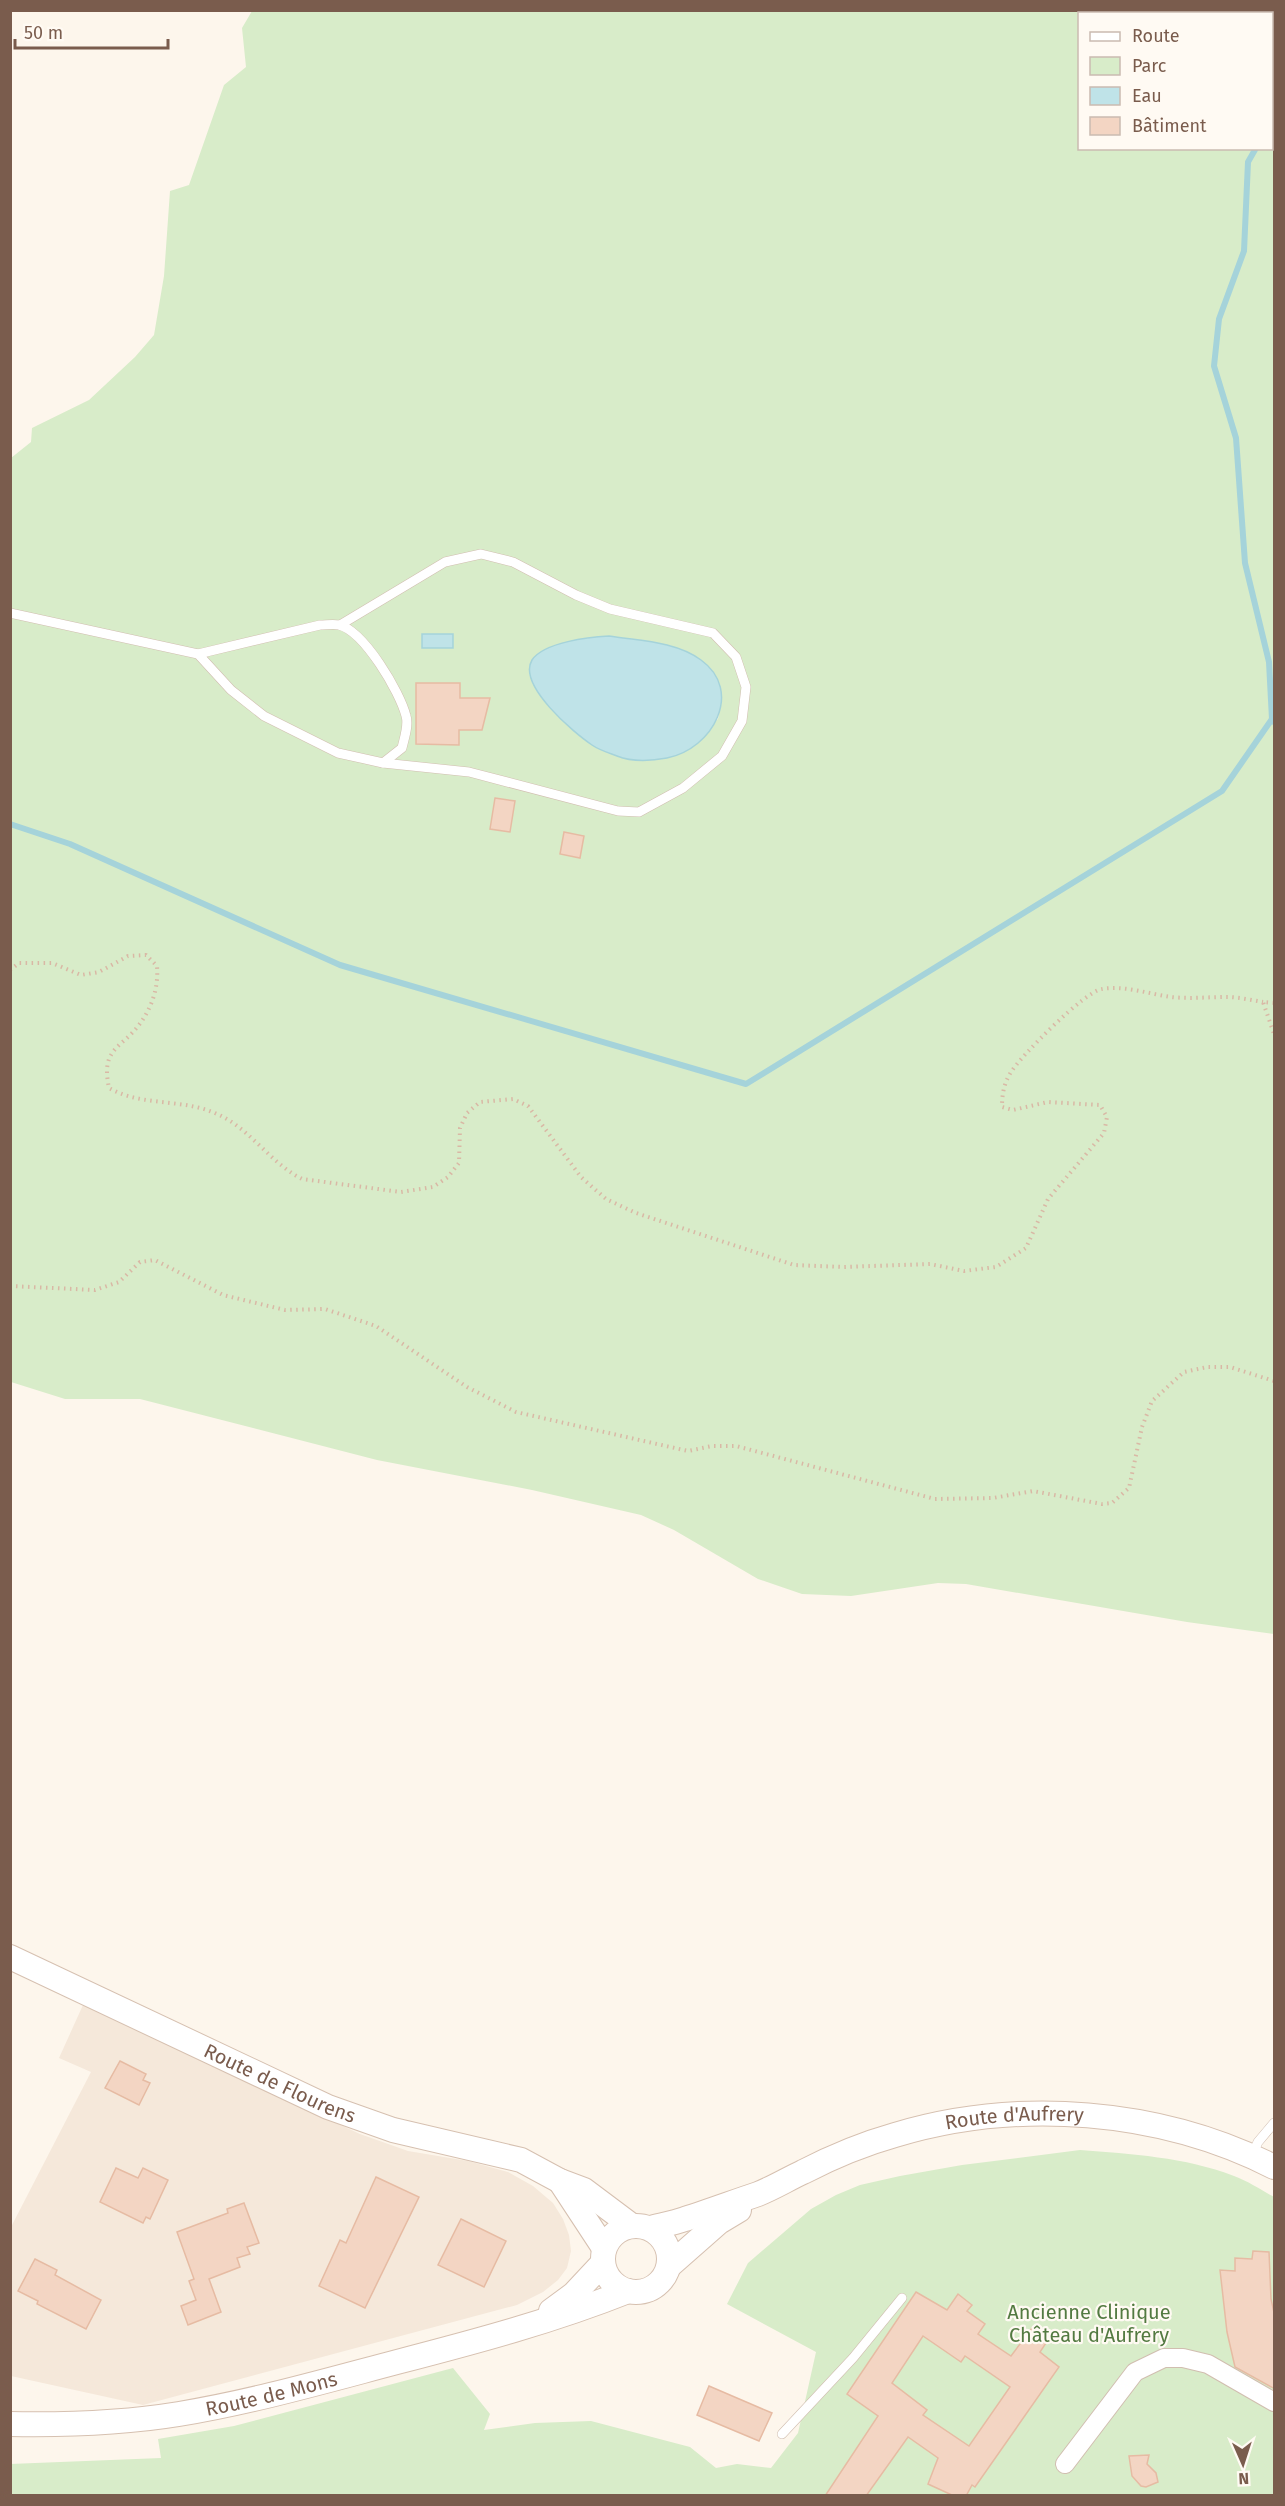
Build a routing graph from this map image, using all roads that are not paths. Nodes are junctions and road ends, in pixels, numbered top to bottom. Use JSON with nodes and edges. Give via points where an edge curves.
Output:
{"nodes":[{"id":1,"x":10,"y":613,"type":"edge"},
{"id":2,"x":340,"y":625,"type":"junction"},
{"id":3,"x":198,"y":654,"type":"junction"},
{"id":4,"x":383,"y":763,"type":"junction"},
{"id":5,"x":10,"y":1957,"type":"edge"},
{"id":6,"x":1275,"y":2123,"type":"edge"},
{"id":7,"x":1252,"y":2155,"type":"junction"},
{"id":8,"x":1275,"y":2167,"type":"edge"},
{"id":9,"x":560,"y":2181,"type":"junction"},
{"id":10,"x":759,"y":2193,"type":"junction"},
{"id":11,"x":641,"y":2227,"type":"junction"},
{"id":12,"x":603,"y":2256,"type":"junction"},
{"id":13,"x":669,"y":2266,"type":"junction"},
{"id":14,"x":628,"y":2291,"type":"junction"},
{"id":15,"x":902,"y":2298,"type":"dead end"},
{"id":16,"x":526,"y":2327,"type":"junction"},
{"id":17,"x":1275,"y":2402,"type":"edge"},
{"id":18,"x":10,"y":2424,"type":"edge"},
{"id":19,"x":783,"y":2434,"type":"dead end"},
{"id":20,"x":1065,"y":2464,"type":"dead end"}],
"edges":[{"from":1,"to":3,"type":"lane"},
{"from":2,"to":3,"type":"lane","via":[[320,625]]},
{"from":2,"to":4,"type":"lane","via":[[376,657],[407,719],[402,748]]},
{"from":2,"to":4,"type":"lane","via":[[445,562],[481,554],[513,562],[610,609],[713,633],[736,657],[746,687],[742,721],[722,756],[683,788],[639,812],[618,811],[469,772]]},
{"from":3,"to":4,"type":"lane","via":[[231,690],[264,716],[338,753]]},
{"from":5,"to":9,"type":"street","name":"Route de Flourens","via":[[328,2107],[393,2130],[521,2160]]},
{"from":6,"to":7,"type":"lane"},
{"from":7,"to":8,"type":"street","name":"Route d'Aufrery"},
{"from":7,"to":10,"type":"street","name":"Route d'Aufrery","via":[[1129,2120],[1075,2114],[1015,2114],[954,2120],[895,2135],[846,2152]]},
{"from":9,"to":11,"type":"street","name":"Route de Flourens","via":[[584,2190]]},
{"from":9,"to":12,"type":"street"},
{"from":10,"to":11,"type":"street","name":"Route d'Aufrery","via":[[682,2220]]},
{"from":10,"to":13,"type":"street","name":"Route d'Aufrery"},
{"from":11,"to":12,"type":"street","via":[[615,2233]]},
{"from":11,"to":13,"type":"street","via":[[664,2240]]},
{"from":12,"to":14,"type":"street","via":[[610,2280]]},
{"from":12,"to":16,"type":"street","name":"Route de Mons","via":[[574,2294]]},
{"from":13,"to":14,"type":"street","via":[[652,2288]]},
{"from":14,"to":16,"type":"street","name":"Route de Mons"},
{"from":15,"to":19,"type":"lane"},
{"from":16,"to":18,"type":"street","name":"Route de Mons","via":[[334,2379],[178,2414]]},
{"from":17,"to":20,"type":"street","via":[[1208,2364],[1164,2358],[1135,2373]]}]}
